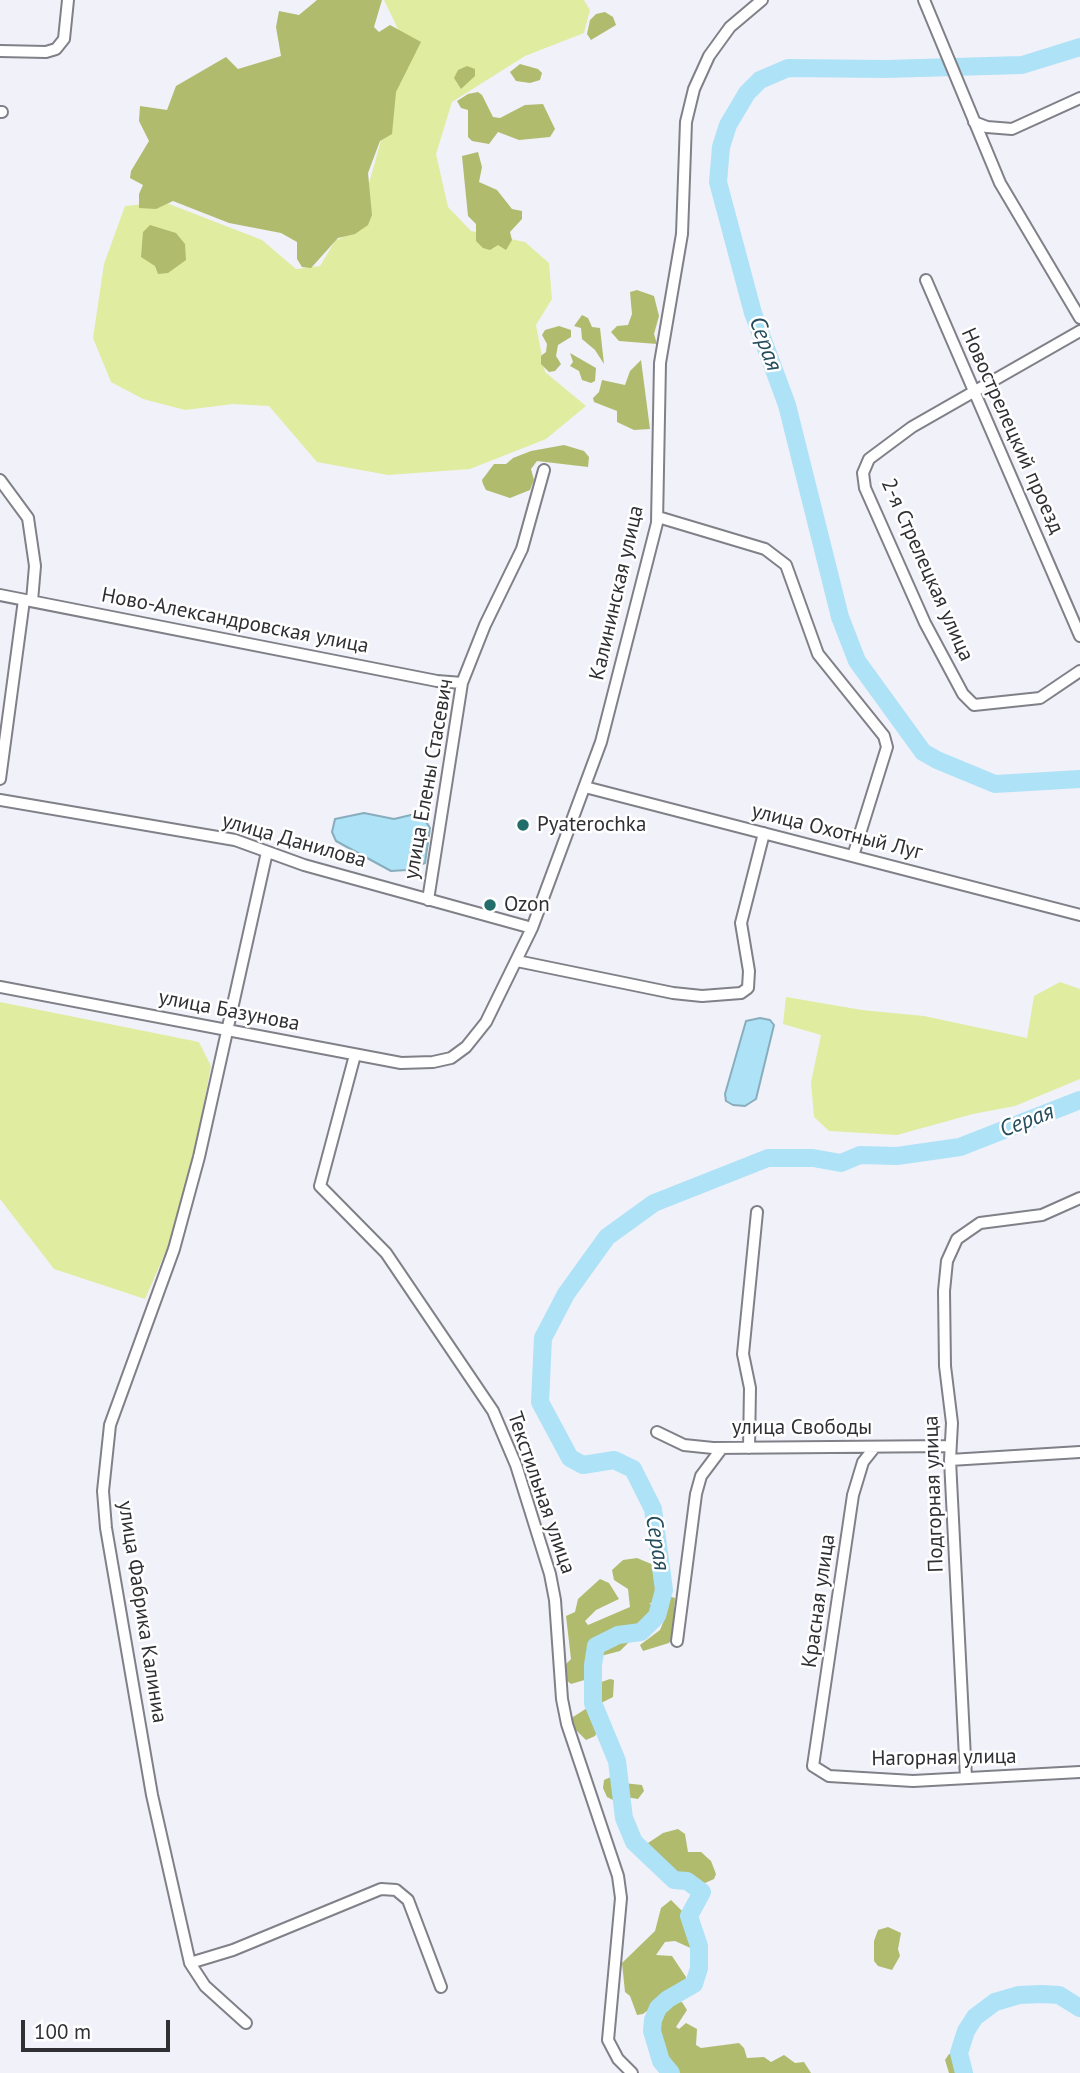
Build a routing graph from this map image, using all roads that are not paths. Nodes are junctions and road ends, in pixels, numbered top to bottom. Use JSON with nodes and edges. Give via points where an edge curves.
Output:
{"nodes":[{"id":1,"x":68,"y":0,"type":"edge"},
{"id":2,"x":762,"y":0,"type":"edge"},
{"id":3,"x":924,"y":0,"type":"edge"},
{"id":4,"x":0,"y":51,"type":"edge"},
{"id":5,"x":1080,"y":98,"type":"edge"},
{"id":6,"x":974,"y":122,"type":"junction"},
{"id":7,"x":926,"y":280,"type":"dead end"},
{"id":8,"x":1080,"y":318,"type":"edge"},
{"id":9,"x":1080,"y":331,"type":"edge"},
{"id":10,"x":973,"y":394,"type":"junction"},
{"id":11,"x":544,"y":470,"type":"dead end"},
{"id":12,"x":0,"y":480,"type":"edge"},
{"id":13,"x":657,"y":517,"type":"junction"},
{"id":14,"x":0,"y":595,"type":"edge"},
{"id":15,"x":28,"y":601,"type":"junction"},
{"id":16,"x":1080,"y":636,"type":"edge"},
{"id":17,"x":1080,"y":671,"type":"edge"},
{"id":18,"x":462,"y":683,"type":"junction"},
{"id":19,"x":0,"y":779,"type":"edge"},
{"id":20,"x":584,"y":787,"type":"junction"},
{"id":21,"x":0,"y":800,"type":"edge"},
{"id":22,"x":764,"y":833,"type":"junction"},
{"id":23,"x":267,"y":852,"type":"junction"},
{"id":24,"x":853,"y":856,"type":"junction"},
{"id":25,"x":428,"y":900,"type":"junction"},
{"id":26,"x":1080,"y":915,"type":"edge"},
{"id":27,"x":532,"y":928,"type":"junction"},
{"id":28,"x":517,"y":961,"type":"junction"},
{"id":29,"x":0,"y":987,"type":"edge"},
{"id":30,"x":228,"y":1030,"type":"junction"},
{"id":31,"x":355,"y":1055,"type":"junction"},
{"id":32,"x":452,"y":1058,"type":"joint"},
{"id":33,"x":1080,"y":1198,"type":"edge"},
{"id":34,"x":757,"y":1212,"type":"dead end"},
{"id":35,"x":657,"y":1432,"type":"dead end"},
{"id":36,"x":950,"y":1446,"type":"junction"},
{"id":37,"x":875,"y":1447,"type":"junction"},
{"id":38,"x":722,"y":1448,"type":"junction"},
{"id":39,"x":749,"y":1448,"type":"junction"},
{"id":40,"x":1080,"y":1452,"type":"edge"},
{"id":41,"x":950,"y":1460,"type":"junction"},
{"id":42,"x":677,"y":1641,"type":"dead end"},
{"id":43,"x":813,"y":1766,"type":"joint"},
{"id":44,"x":1080,"y":1772,"type":"edge"},
{"id":45,"x":966,"y":1778,"type":"junction"},
{"id":46,"x":190,"y":1963,"type":"junction"},
{"id":47,"x":442,"y":1987,"type":"dead end"},
{"id":48,"x":246,"y":2023,"type":"dead end"},
{"id":49,"x":632,"y":2073,"type":"edge"}],
"edges":[{"from":1,"to":4,"type":"street","via":[[64,39],[56,48]]},
{"from":2,"to":13,"type":"street","name":"Калининская улица","via":[[730,27],[709,56],[686,122],[682,234],[660,363]]},
{"from":3,"to":6,"type":"street"},
{"from":5,"to":6,"type":"street","via":[[1012,130]]},
{"from":6,"to":8,"type":"street","via":[[1000,183]]},
{"from":7,"to":10,"type":"street","name":"Новострелецкий проезд"},
{"from":9,"to":10,"type":"street","name":"2-я Стрелецкая улица"},
{"from":10,"to":16,"type":"street","name":"Новострелецкий проезд"},
{"from":10,"to":17,"type":"street","name":"2-я Стрелецкая улица","via":[[912,427],[869,459],[863,473],[865,488],[925,623],[963,694],[974,705],[1040,698]]},
{"from":11,"to":18,"type":"street","name":"улица Елены Стасевич","via":[[522,549]]},
{"from":12,"to":15,"type":"street","via":[[28,518],[35,566]]},
{"from":13,"to":20,"type":"street","name":"Калининская улица","via":[[601,742]]},
{"from":13,"to":24,"type":"street","via":[[765,549],[786,565],[818,654],[877,725],[887,747]]},
{"from":14,"to":15,"type":"street","name":"Ново-Александровская улица"},
{"from":15,"to":18,"type":"street","name":"Ново-Александровская улица"},
{"from":15,"to":19,"type":"street"},
{"from":18,"to":25,"type":"street","name":"улица Елены Стасевич"},
{"from":20,"to":22,"type":"street","name":"улица Охотный Луг"},
{"from":20,"to":27,"type":"street","name":"Калининская улица"},
{"from":21,"to":23,"type":"street","name":"улица Данилова","via":[[235,840]]},
{"from":22,"to":24,"type":"street","name":"улица Охотный Луг"},
{"from":22,"to":28,"type":"street","via":[[741,923],[749,971],[748,988],[741,993],[673,993]]},
{"from":23,"to":25,"type":"street","name":"улица Данилова"},
{"from":23,"to":30,"type":"street","name":"улица Фабрика Калиниа"},
{"from":24,"to":26,"type":"street","name":"улица Охотный Луг"},
{"from":25,"to":27,"type":"street","name":"улица Данилова"},
{"from":27,"to":28,"type":"street","name":"Калининская улица"},
{"from":28,"to":32,"type":"street","name":"Калининская улица","via":[[486,1022]]},
{"from":29,"to":30,"type":"street","name":"улица Базунова"},
{"from":30,"to":31,"type":"street","name":"улица Базунова"},
{"from":30,"to":46,"type":"street","name":"улица Фабрика Калиниа","via":[[174,1249],[110,1425],[103,1491],[152,1795]]},
{"from":31,"to":32,"type":"street","name":"улица Базунова","via":[[401,1063]]},
{"from":31,"to":49,"type":"street","name":"Текстильная улица","via":[[320,1186],[386,1253],[493,1411],[516,1465],[550,1574],[567,1724],[618,1876],[621,1898],[608,2040]]},
{"from":33,"to":36,"type":"street","name":"Подгорная улица","via":[[1042,1216],[980,1223],[957,1239],[946,1271]]},
{"from":34,"to":39,"type":"street","via":[[743,1354],[750,1388]]},
{"from":35,"to":38,"type":"street","name":"улица Свободы","via":[[684,1445]]},
{"from":36,"to":37,"type":"street","name":"улица Свободы"},
{"from":36,"to":41,"type":"street","name":"Подгорная улица"},
{"from":37,"to":39,"type":"street","name":"улица Свободы"},
{"from":37,"to":43,"type":"street","name":"Красная улица","via":[[863,1462],[853,1494]]},
{"from":38,"to":39,"type":"street","name":"улица Свободы"},
{"from":38,"to":42,"type":"street","via":[[701,1476],[696,1494]]},
{"from":40,"to":41,"type":"street"},
{"from":41,"to":45,"type":"street","name":"Подгорная улица"},
{"from":43,"to":45,"type":"street","name":"Нагорная улица","via":[[829,1776],[857,1779]]},
{"from":44,"to":45,"type":"street","name":"Нагорная улица"},
{"from":46,"to":47,"type":"street","via":[[381,1889],[396,1890],[408,1900]]},
{"from":46,"to":48,"type":"street","name":"улица Фабрика Калиниа","via":[[205,1986]]}]}
